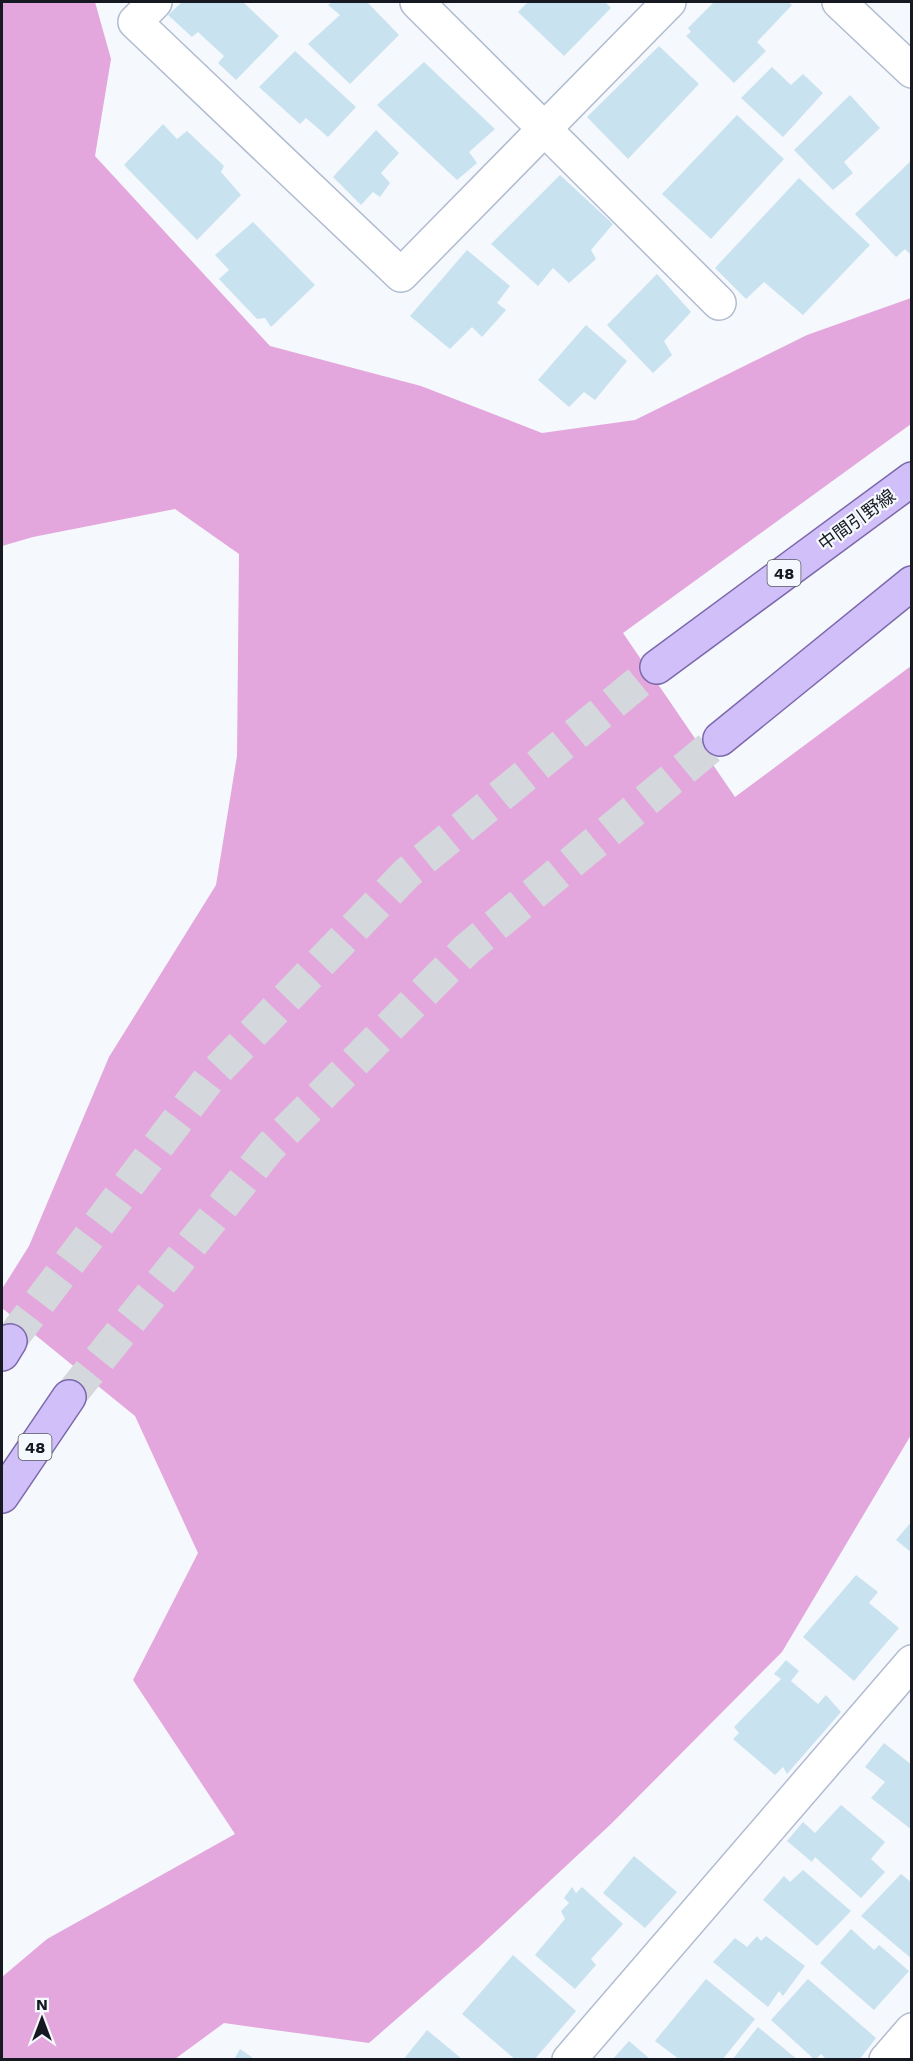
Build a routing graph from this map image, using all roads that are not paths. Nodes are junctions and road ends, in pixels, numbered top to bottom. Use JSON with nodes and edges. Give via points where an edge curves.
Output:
{"nodes":[{"id":1,"x":155,"y":2,"type":"edge"},
{"id":2,"x":417,"y":2,"type":"edge"},
{"id":3,"x":669,"y":2,"type":"edge"},
{"id":4,"x":839,"y":2,"type":"edge"},
{"id":5,"x":912,"y":71,"type":"edge"},
{"id":6,"x":546,"y":129,"type":"junction"},
{"id":7,"x":719,"y":303,"type":"dead end"},
{"id":8,"x":912,"y":479,"type":"edge"},
{"id":9,"x":912,"y":583,"type":"edge"},
{"id":10,"x":657,"y":667,"type":"tunnel mouth"},
{"id":11,"x":720,"y":739,"type":"tunnel mouth"},
{"id":12,"x":69,"y":1397,"type":"tunnel mouth"},
{"id":13,"x":2,"y":1496,"type":"edge"},
{"id":14,"x":912,"y":1662,"type":"edge"},
{"id":15,"x":912,"y":2030,"type":"edge"},
{"id":16,"x":569,"y":2060,"type":"edge"},
{"id":17,"x":886,"y":2060,"type":"edge"}],
"edges":[{"from":1,"to":6,"type":"street","via":[[135,22],[401,275]]},
{"from":2,"to":6,"type":"street"},
{"from":3,"to":6,"type":"street"},
{"from":4,"to":5,"type":"street"},
{"from":6,"to":7,"type":"street"},
{"from":8,"to":10,"type":"main road","name":"中間引野線","number":"48"},
{"from":9,"to":11,"type":"main road"},
{"from":12,"to":13,"type":"main road","number":"48"},
{"from":14,"to":16,"type":"street"},
{"from":15,"to":17,"type":"street"}]}
